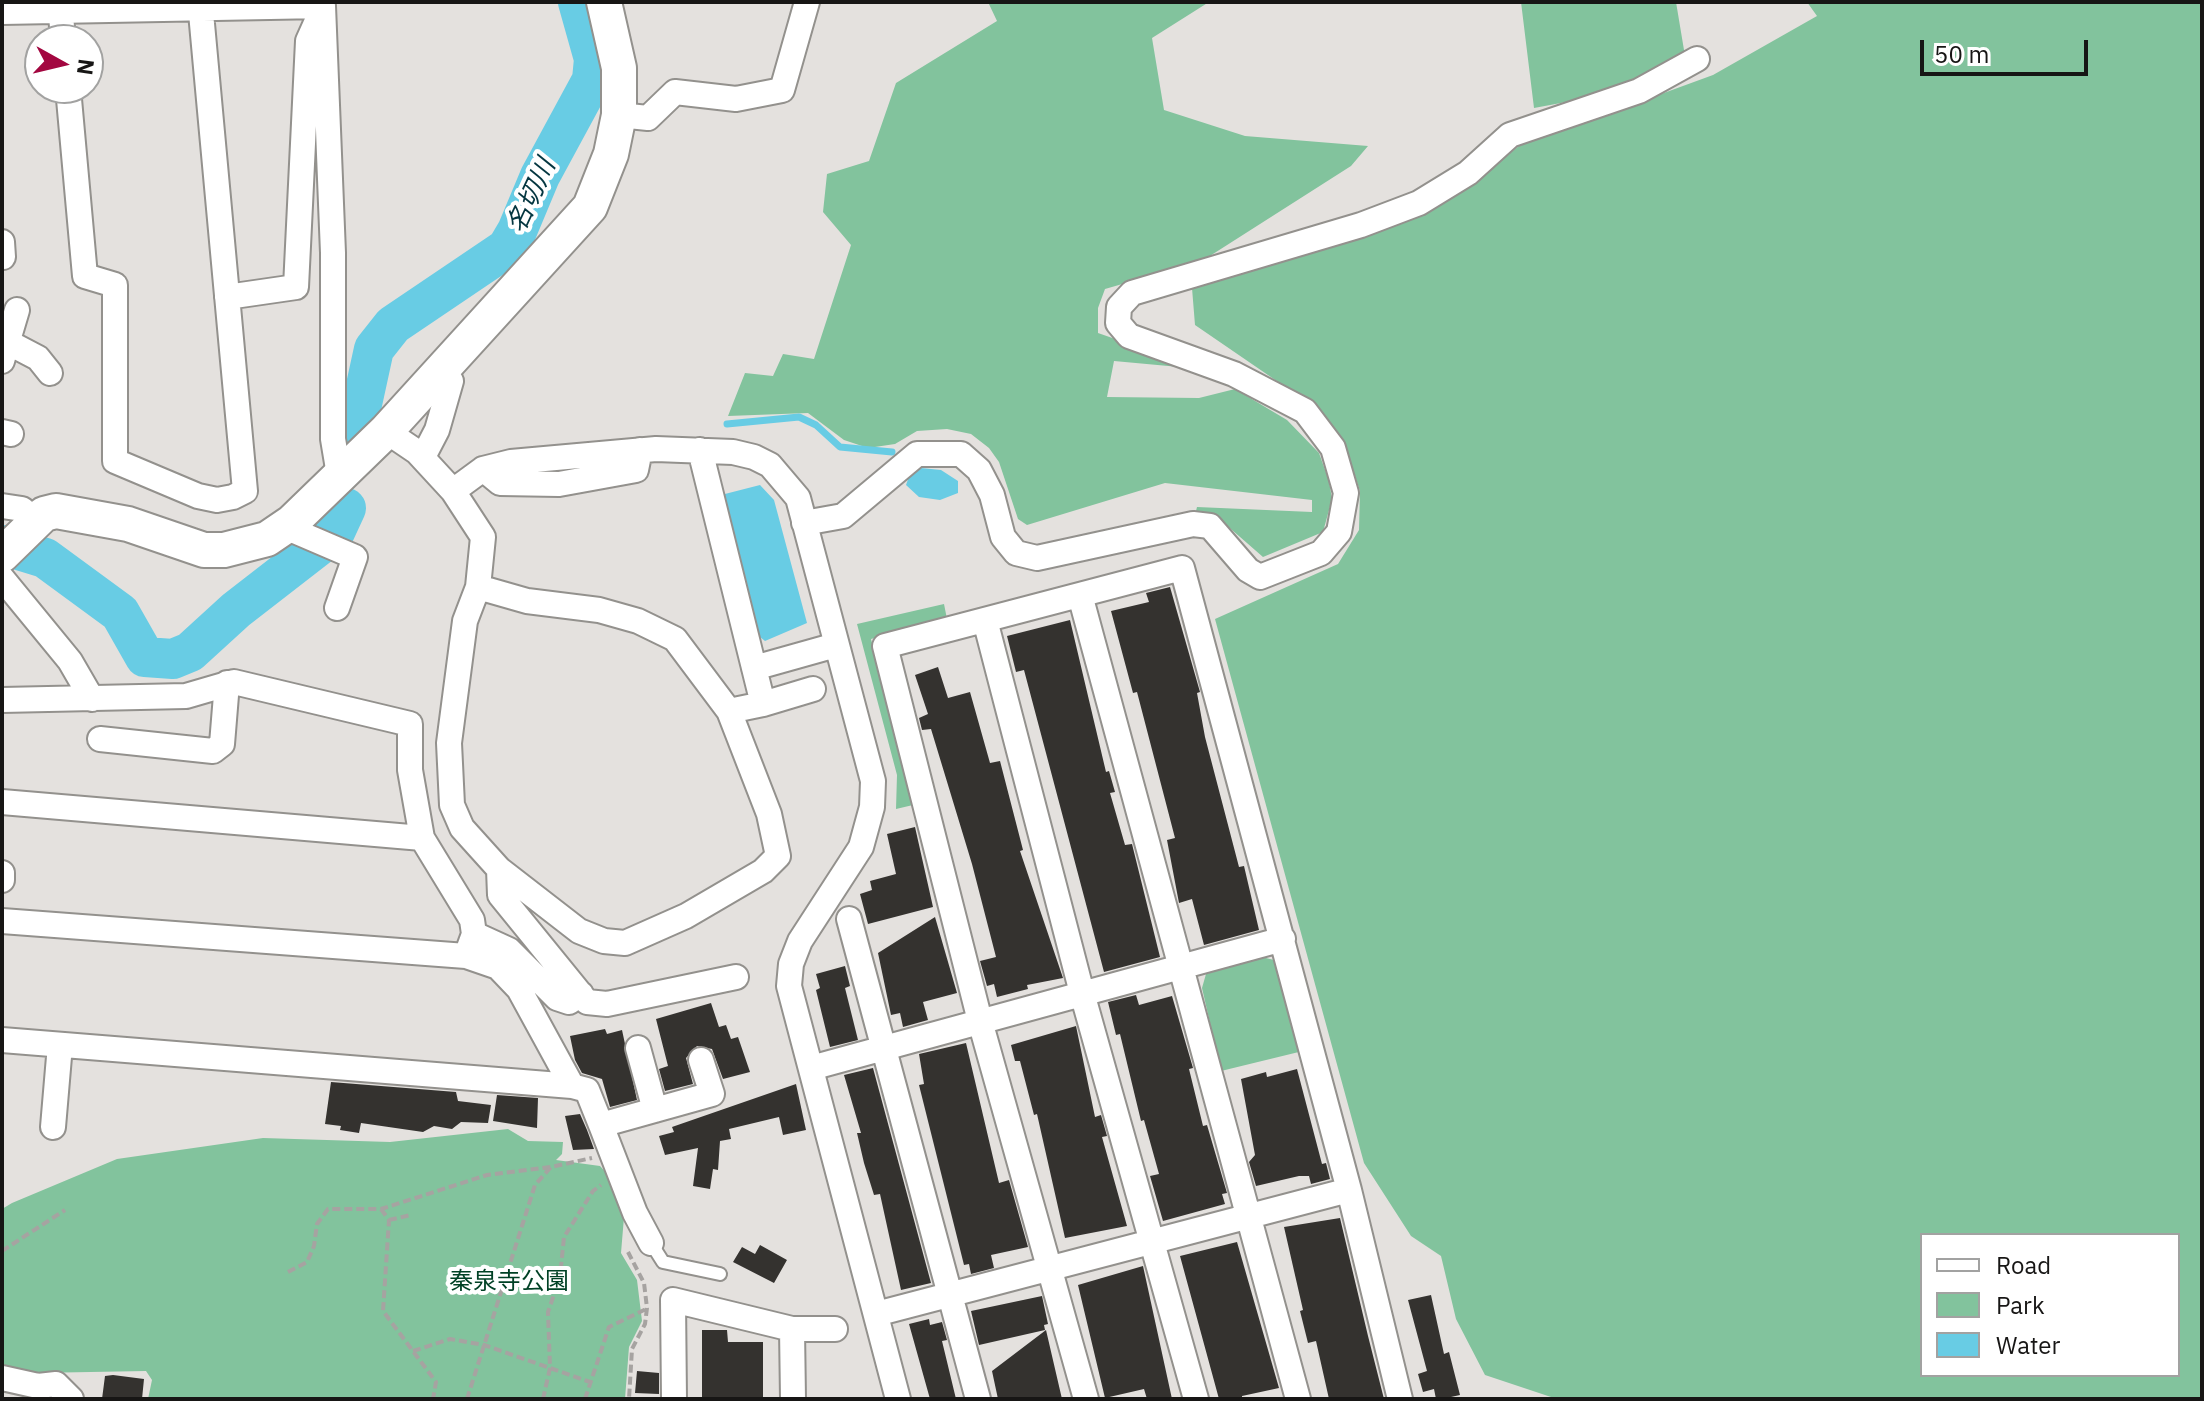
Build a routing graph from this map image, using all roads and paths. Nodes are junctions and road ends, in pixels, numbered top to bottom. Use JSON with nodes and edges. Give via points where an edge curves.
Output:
{"nodes":[{"id":1,"x":604,"y":2,"type":"edge"},
{"id":2,"x":807,"y":2,"type":"edge"},
{"id":3,"x":324,"y":4,"type":"edge"},
{"id":4,"x":200,"y":5,"type":"edge"},
{"id":5,"x":60,"y":6,"type":"edge"},
{"id":6,"x":2,"y":12,"type":"edge"},
{"id":7,"x":1697,"y":59,"type":"dead end"},
{"id":8,"x":69,"y":104,"type":"edge"},
{"id":9,"x":619,"y":115,"type":"junction"},
{"id":10,"x":227,"y":297,"type":"junction"},
{"id":11,"x":17,"y":310,"type":"dead end"},
{"id":12,"x":4,"y":354,"type":"edge"},
{"id":13,"x":50,"y":373,"type":"dead end"},
{"id":14,"x":451,"y":381,"type":"dead end"},
{"id":15,"x":386,"y":431,"type":"junction"},
{"id":16,"x":700,"y":450,"type":"junction"},
{"id":17,"x":423,"y":457,"type":"junction"},
{"id":18,"x":339,"y":475,"type":"junction"},
{"id":19,"x":453,"y":491,"type":"junction"},
{"id":20,"x":2,"y":506,"type":"edge"},
{"id":21,"x":804,"y":523,"type":"junction"},
{"id":22,"x":310,"y":537,"type":"junction"},
{"id":23,"x":18,"y":538,"type":"edge"},
{"id":24,"x":2,"y":578,"type":"edge"},
{"id":25,"x":478,"y":587,"type":"junction"},
{"id":26,"x":1080,"y":595,"type":"junction"},
{"id":27,"x":337,"y":608,"type":"dead end"},
{"id":28,"x":985,"y":620,"type":"junction"},
{"id":29,"x":836,"y":645,"type":"junction"},
{"id":30,"x":754,"y":668,"type":"junction"},
{"id":31,"x":227,"y":683,"type":"junction"},
{"id":32,"x":813,"y":689,"type":"dead end"},
{"id":33,"x":92,"y":699,"type":"junction"},
{"id":34,"x":2,"y":700,"type":"edge"},
{"id":35,"x":763,"y":704,"type":"junction"},
{"id":36,"x":729,"y":711,"type":"junction"},
{"id":37,"x":100,"y":739,"type":"dead end"},
{"id":38,"x":2,"y":802,"type":"edge"},
{"id":39,"x":422,"y":838,"type":"junction"},
{"id":40,"x":499,"y":869,"type":"junction"},
{"id":41,"x":2,"y":873,"type":"edge"},
{"id":42,"x":2,"y":880,"type":"edge"},
{"id":43,"x":849,"y":919,"type":"dead end"},
{"id":44,"x":2,"y":921,"type":"edge"},
{"id":45,"x":1283,"y":939,"type":"junction"},
{"id":46,"x":470,"y":945,"type":"junction"},
{"id":47,"x":1179,"y":967,"type":"junction"},
{"id":48,"x":736,"y":977,"type":"dead end"},
{"id":49,"x":1082,"y":993,"type":"junction"},
{"id":50,"x":581,"y":994,"type":"junction"},
{"id":51,"x":980,"y":1021,"type":"junction"},
{"id":52,"x":2,"y":1040,"type":"edge"},
{"id":53,"x":60,"y":1045,"type":"junction"},
{"id":54,"x":883,"y":1047,"type":"junction"},
{"id":55,"x":638,"y":1048,"type":"dead end"},
{"id":56,"x":701,"y":1060,"type":"dead end"},
{"id":57,"x":811,"y":1068,"type":"junction"},
{"id":58,"x":572,"y":1086,"type":"junction"},
{"id":59,"x":655,"y":1110,"type":"junction"},
{"id":60,"x":601,"y":1125,"type":"junction"},
{"id":61,"x":53,"y":1127,"type":"dead end"},
{"id":62,"x":613,"y":1151,"type":"junction"},
{"id":63,"x":551,"y":1167,"type":"junction"},
{"id":64,"x":604,"y":1183,"type":"dead end"},
{"id":65,"x":1349,"y":1190,"type":"junction"},
{"id":66,"x":381,"y":1209,"type":"junction"},
{"id":67,"x":65,"y":1210,"type":"dead end"},
{"id":68,"x":411,"y":1215,"type":"dead end"},
{"id":69,"x":1248,"y":1216,"type":"junction"},
{"id":70,"x":389,"y":1220,"type":"junction"},
{"id":71,"x":1151,"y":1241,"type":"junction"},
{"id":72,"x":651,"y":1243,"type":"joint"},
{"id":73,"x":2,"y":1251,"type":"edge"},
{"id":74,"x":1051,"y":1267,"type":"junction"},
{"id":75,"x":288,"y":1272,"type":"dead end"},
{"id":76,"x":720,"y":1274,"type":"dead end"},
{"id":77,"x":949,"y":1295,"type":"junction"},
{"id":78,"x":673,"y":1300,"type":"junction"},
{"id":79,"x":647,"y":1308,"type":"junction"},
{"id":80,"x":876,"y":1314,"type":"junction"},
{"id":81,"x":792,"y":1329,"type":"junction"},
{"id":82,"x":835,"y":1329,"type":"dead end"},
{"id":83,"x":484,"y":1345,"type":"junction"},
{"id":84,"x":413,"y":1351,"type":"junction"},
{"id":85,"x":550,"y":1368,"type":"junction"},
{"id":86,"x":2,"y":1378,"type":"edge"},
{"id":87,"x":590,"y":1382,"type":"junction"},
{"id":88,"x":71,"y":1399,"type":"edge"},
{"id":89,"x":433,"y":1399,"type":"edge"},
{"id":90,"x":467,"y":1399,"type":"edge"},
{"id":91,"x":543,"y":1399,"type":"edge"},
{"id":92,"x":585,"y":1399,"type":"edge"},
{"id":93,"x":629,"y":1399,"type":"edge"},
{"id":94,"x":674,"y":1399,"type":"edge"},
{"id":95,"x":793,"y":1399,"type":"edge"},
{"id":96,"x":898,"y":1399,"type":"edge"},
{"id":97,"x":978,"y":1399,"type":"edge"},
{"id":98,"x":1086,"y":1399,"type":"edge"},
{"id":99,"x":1196,"y":1399,"type":"edge"},
{"id":100,"x":1298,"y":1399,"type":"edge"},
{"id":101,"x":1400,"y":1399,"type":"edge"}],
"edges":[{"from":1,"to":9,"type":"street","via":[[619,68]]},
{"from":2,"to":9,"type":"street","via":[[782,90],[736,99],[675,92],[648,118]]},
{"from":3,"to":4,"type":"street"},
{"from":3,"to":10,"type":"street","via":[[308,41],[296,287]]},
{"from":3,"to":18,"type":"street","via":[[333,439]]},
{"from":4,"to":5,"type":"street"},
{"from":4,"to":10,"type":"street"},
{"from":5,"to":6,"type":"street"},
{"from":7,"to":21,"type":"street","via":[[1639,91],[1510,135],[1468,173],[1419,203],[1132,293],[1119,307],[1118,323],[1129,336],[1234,374],[1305,411],[1333,448],[1346,493],[1339,532],[1321,553],[1260,577],[1210,526],[1193,524],[1037,558],[1016,553],[1003,537],[979,470],[961,454],[917,454],[843,516]]},
{"from":8,"to":10,"type":"street","via":[[85,276],[115,285],[115,461],[217,500],[245,491]]},
{"from":9,"to":15,"type":"street","via":[[611,154],[590,207]]},
{"from":11,"to":12,"type":"street"},
{"from":12,"to":13,"type":"street","via":[[34,355]]},
{"from":14,"to":17,"type":"street"},
{"from":15,"to":17,"type":"street"},
{"from":15,"to":18,"type":"street"},
{"from":16,"to":19,"type":"street","via":[[511,462],[483,469]]},
{"from":16,"to":21,"type":"street","via":[[733,452],[770,465],[798,498]]},
{"from":16,"to":30,"type":"street"},
{"from":17,"to":19,"type":"street"},
{"from":18,"to":22,"type":"street"},
{"from":19,"to":25,"type":"street","via":[[483,537]]},
{"from":20,"to":23,"type":"street","via":[[22,509]]},
{"from":21,"to":29,"type":"street"},
{"from":22,"to":23,"type":"street","via":[[204,550],[66,510],[44,514]]},
{"from":22,"to":27,"type":"street","via":[[355,557]]},
{"from":24,"to":33,"type":"street","via":[[70,661]]},
{"from":25,"to":36,"type":"street","via":[[527,601],[599,610],[675,639]]},
{"from":25,"to":40,"type":"street","via":[[465,621],[449,779],[462,828]]},
{"from":26,"to":28,"type":"street"},
{"from":26,"to":45,"type":"street","via":[[1182,568]]},
{"from":26,"to":47,"type":"street"},
{"from":28,"to":49,"type":"street"},
{"from":28,"to":51,"type":"street","via":[[885,646]]},
{"from":29,"to":30,"type":"street"},
{"from":29,"to":57,"type":"street","via":[[873,781],[872,807],[861,847],[800,941],[791,964],[789,986]]},
{"from":30,"to":35,"type":"street"},
{"from":31,"to":33,"type":"street","via":[[186,696]]},
{"from":31,"to":37,"type":"street","via":[[222,744],[213,751]]},
{"from":31,"to":39,"type":"street","via":[[410,724],[410,770]]},
{"from":32,"to":35,"type":"street"},
{"from":33,"to":34,"type":"street"},
{"from":35,"to":36,"type":"street"},
{"from":36,"to":40,"type":"street","via":[[769,814],[778,856],[763,871],[686,916],[625,943],[579,931]]},
{"from":38,"to":39,"type":"street"},
{"from":39,"to":46,"type":"street","via":[[472,920]]},
{"from":40,"to":50,"type":"street","via":[[500,895]]},
{"from":41,"to":42,"type":"street"},
{"from":43,"to":54,"type":"street"},
{"from":44,"to":46,"type":"street"},
{"from":45,"to":47,"type":"street"},
{"from":45,"to":65,"type":"street"},
{"from":46,"to":50,"type":"street","via":[[509,950],[557,998],[569,1002]]},
{"from":46,"to":58,"type":"street","via":[[519,989]]},
{"from":47,"to":49,"type":"street"},
{"from":47,"to":69,"type":"street"},
{"from":48,"to":50,"type":"street","via":[[607,1004],[587,1002]]},
{"from":49,"to":51,"type":"street"},
{"from":49,"to":71,"type":"street"},
{"from":51,"to":54,"type":"street"},
{"from":51,"to":74,"type":"street"},
{"from":52,"to":53,"type":"street"},
{"from":53,"to":58,"type":"street"},
{"from":53,"to":61,"type":"street"},
{"from":54,"to":57,"type":"street"},
{"from":54,"to":77,"type":"street"},
{"from":55,"to":59,"type":"street"},
{"from":56,"to":59,"type":"street","via":[[712,1094]]},
{"from":57,"to":80,"type":"street"},
{"from":58,"to":60,"type":"street","via":[[587,1090]]},
{"from":59,"to":60,"type":"street"},
{"from":60,"to":62,"type":"street"},
{"from":62,"to":63,"type":"path"},
{"from":62,"to":72,"type":"street"},
{"from":63,"to":66,"type":"path","via":[[487,1175]]},
{"from":63,"to":83,"type":"path","via":[[535,1185]]},
{"from":64,"to":85,"type":"path","via":[[593,1191],[564,1237],[560,1277],[548,1312]]},
{"from":65,"to":69,"type":"street"},
{"from":65,"to":101,"type":"street"},
{"from":66,"to":70,"type":"path"},
{"from":66,"to":75,"type":"path","via":[[328,1209],[317,1224],[307,1262]]},
{"from":67,"to":73,"type":"path"},
{"from":68,"to":70,"type":"path"},
{"from":69,"to":71,"type":"street"},
{"from":69,"to":100,"type":"street"},
{"from":70,"to":84,"type":"path","via":[[383,1311]]},
{"from":71,"to":74,"type":"street"},
{"from":71,"to":99,"type":"street"},
{"from":72,"to":76,"type":"lane","via":[[663,1262]]},
{"from":74,"to":77,"type":"street"},
{"from":74,"to":98,"type":"street"},
{"from":77,"to":80,"type":"street"},
{"from":77,"to":97,"type":"street"},
{"from":78,"to":79,"type":"path"},
{"from":78,"to":81,"type":"street"},
{"from":78,"to":94,"type":"street"},
{"from":79,"to":87,"type":"path","via":[[609,1327]]},
{"from":79,"to":93,"type":"path","via":[[632,1349]]},
{"from":80,"to":96,"type":"street"},
{"from":81,"to":82,"type":"street"},
{"from":81,"to":95,"type":"street"},
{"from":83,"to":84,"type":"path","via":[[450,1339]]},
{"from":83,"to":85,"type":"path"},
{"from":83,"to":90,"type":"path"},
{"from":84,"to":89,"type":"path","via":[[436,1382]]},
{"from":85,"to":87,"type":"path"},
{"from":85,"to":91,"type":"path"},
{"from":86,"to":88,"type":"street","via":[[56,1384]]},
{"from":87,"to":92,"type":"path"}]}
